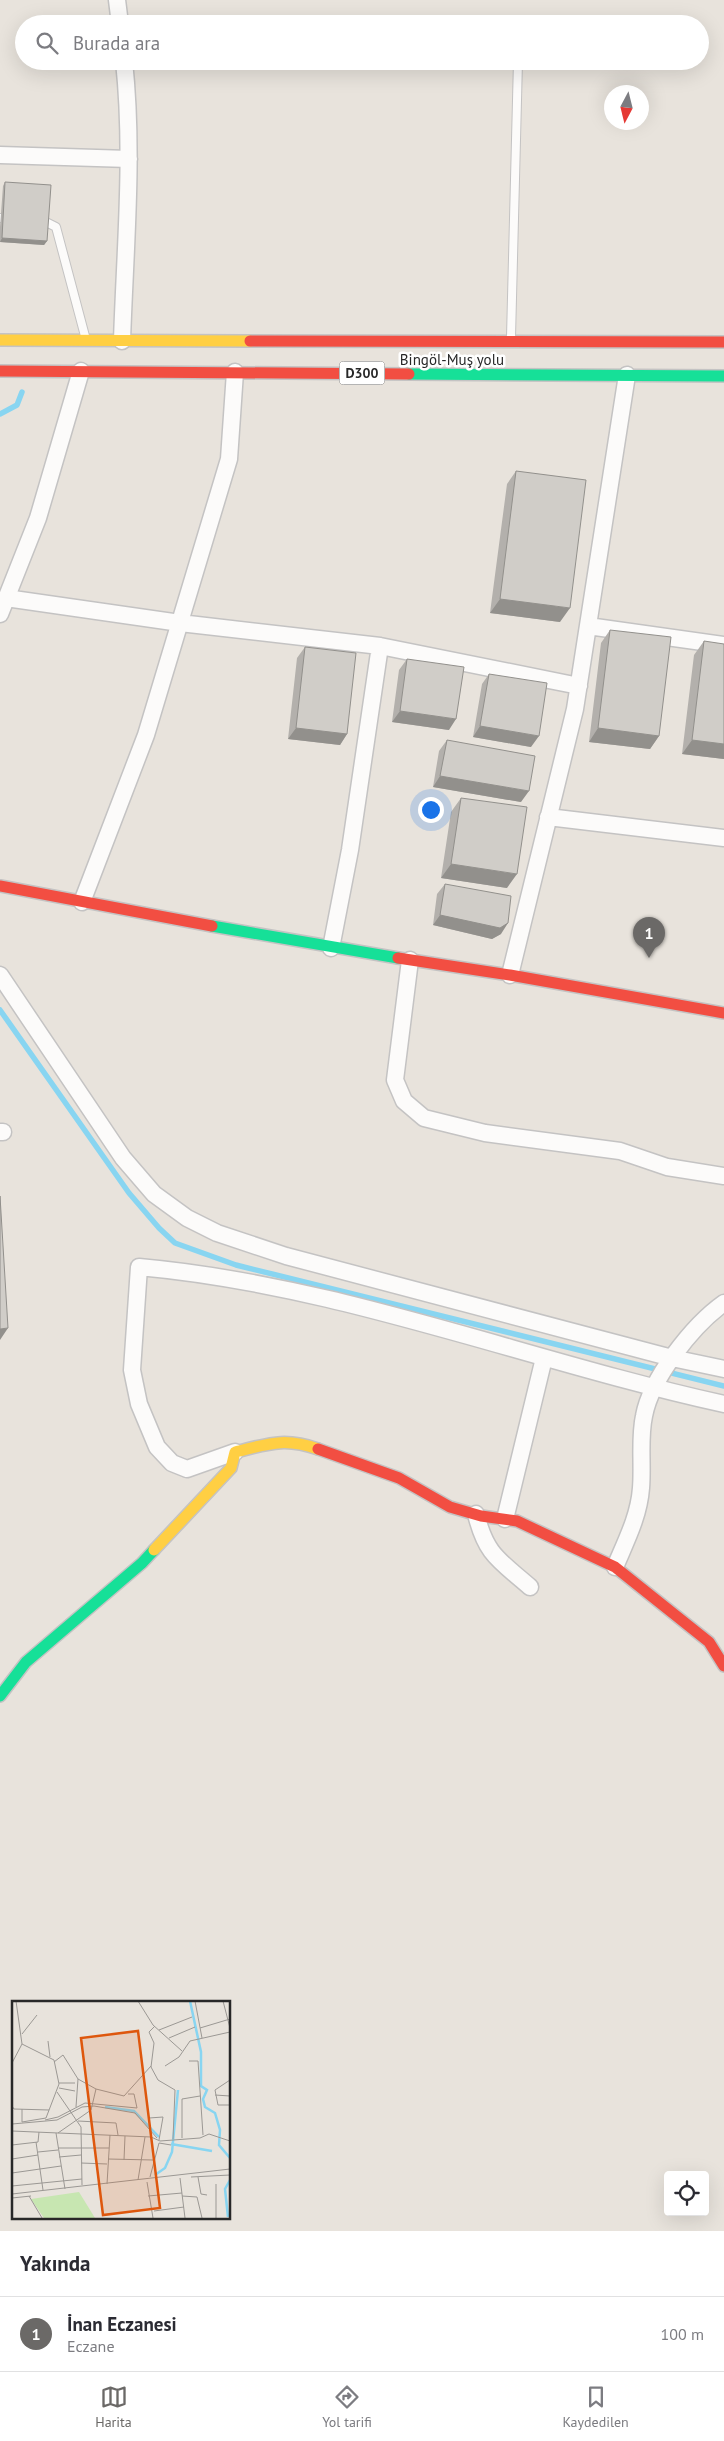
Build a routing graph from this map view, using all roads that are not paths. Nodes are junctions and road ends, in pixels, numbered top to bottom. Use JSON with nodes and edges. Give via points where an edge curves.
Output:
{"nodes":[{"id":1,"x":117,"y":0,"type":"edge"},
{"id":2,"x":119,"y":15,"type":"edge"},
{"id":3,"x":125,"y":70,"type":"edge"},
{"id":4,"x":518,"y":70,"type":"edge"},
{"id":5,"x":0,"y":155,"type":"edge"},
{"id":6,"x":129,"y":159,"type":"junction"},
{"id":7,"x":46,"y":222,"type":"edge"},
{"id":8,"x":0,"y":340,"type":"edge"},
{"id":9,"x":86,"y":340,"type":"junction"},
{"id":10,"x":122,"y":341,"type":"junction"},
{"id":11,"x":511,"y":342,"type":"junction"},
{"id":12,"x":724,"y":342,"type":"edge"},
{"id":13,"x":0,"y":371,"type":"edge"},
{"id":14,"x":81,"y":371,"type":"junction"},
{"id":15,"x":235,"y":372,"type":"junction"},
{"id":16,"x":627,"y":375,"type":"junction"},
{"id":17,"x":724,"y":376,"type":"edge"},
{"id":18,"x":6,"y":598,"type":"junction"},
{"id":19,"x":0,"y":614,"type":"edge"},
{"id":20,"x":180,"y":623,"type":"junction"},
{"id":21,"x":588,"y":626,"type":"junction"},
{"id":22,"x":724,"y":644,"type":"edge"},
{"id":23,"x":380,"y":646,"type":"junction"},
{"id":24,"x":579,"y":686,"type":"junction"},
{"id":25,"x":548,"y":817,"type":"junction"},
{"id":26,"x":724,"y":838,"type":"edge"},
{"id":27,"x":0,"y":886,"type":"edge"},
{"id":28,"x":82,"y":902,"type":"junction"},
{"id":29,"x":331,"y":948,"type":"junction"},
{"id":30,"x":410,"y":960,"type":"junction"},
{"id":31,"x":510,"y":975,"type":"junction"},
{"id":32,"x":0,"y":976,"type":"edge"},
{"id":33,"x":724,"y":1013,"type":"edge"},
{"id":34,"x":724,"y":1176,"type":"edge"},
{"id":35,"x":724,"y":1303,"type":"edge"},
{"id":36,"x":544,"y":1358,"type":"junction"},
{"id":37,"x":669,"y":1361,"type":"junction"},
{"id":38,"x":724,"y":1369,"type":"edge"},
{"id":39,"x":656,"y":1384,"type":"junction"},
{"id":40,"x":724,"y":1404,"type":"edge"},
{"id":41,"x":235,"y":1452,"type":"junction"},
{"id":42,"x":476,"y":1514,"type":"junction"},
{"id":43,"x":505,"y":1519,"type":"junction"},
{"id":44,"x":615,"y":1567,"type":"junction"},
{"id":45,"x":530,"y":1587,"type":"dead end"},
{"id":46,"x":724,"y":1666,"type":"edge"},
{"id":47,"x":0,"y":1696,"type":"edge"}],
"edges":[{"from":1,"to":2,"type":"street"},
{"from":3,"to":6,"type":"street"},
{"from":4,"to":11,"type":"lane"},
{"from":5,"to":6,"type":"street"},
{"from":6,"to":10,"type":"street"},
{"from":7,"to":9,"type":"lane","via":[[56,227]]},
{"from":8,"to":9,"type":"main road","name":"Bingöl-Muş yolu","number":"D300"},
{"from":9,"to":10,"type":"main road","name":"Bingöl-Muş yolu","number":"D300"},
{"from":10,"to":11,"type":"main road","name":"Bingöl-Muş yolu","number":"D300"},
{"from":11,"to":12,"type":"main road","name":"Bingöl-Muş yolu","number":"D300"},
{"from":13,"to":14,"type":"main road","name":"Bingöl-Muş yolu","number":"D300"},
{"from":14,"to":15,"type":"main road","name":"Bingöl-Muş yolu","number":"D300"},
{"from":14,"to":18,"type":"street","via":[[38,518]]},
{"from":15,"to":16,"type":"main road","name":"Bingöl-Muş yolu","number":"D300"},
{"from":15,"to":20,"type":"street","via":[[229,459]]},
{"from":16,"to":17,"type":"main road","name":"Bingöl-Muş yolu","number":"D300"},
{"from":16,"to":21,"type":"street"},
{"from":18,"to":19,"type":"street"},
{"from":18,"to":20,"type":"street"},
{"from":20,"to":23,"type":"street"},
{"from":20,"to":28,"type":"street","via":[[146,735]]},
{"from":21,"to":22,"type":"street"},
{"from":21,"to":24,"type":"street"},
{"from":23,"to":24,"type":"street"},
{"from":23,"to":29,"type":"street","via":[[350,850]]},
{"from":24,"to":25,"type":"street"},
{"from":25,"to":26,"type":"street"},
{"from":25,"to":31,"type":"street"},
{"from":27,"to":28,"type":"main road"},
{"from":28,"to":29,"type":"main road"},
{"from":29,"to":30,"type":"main road"},
{"from":30,"to":31,"type":"main road"},
{"from":30,"to":34,"type":"street","via":[[395,1080],[404,1101],[424,1118],[485,1133],[620,1151],[667,1167]]},
{"from":31,"to":33,"type":"main road"},
{"from":32,"to":37,"type":"street","via":[[123,1158],[154,1194],[187,1218],[218,1233],[286,1256]]},
{"from":35,"to":37,"type":"street","via":[[710,1313]]},
{"from":36,"to":39,"type":"street"},
{"from":36,"to":41,"type":"street","via":[[332,1298],[234,1279],[139,1267],[132,1370],[139,1404],[157,1446],[172,1463],[187,1469]]},
{"from":36,"to":43,"type":"street"},
{"from":37,"to":38,"type":"street"},
{"from":37,"to":39,"type":"street"},
{"from":39,"to":40,"type":"street"},
{"from":39,"to":44,"type":"street","via":[[644,1415],[641,1490],[634,1524]]},
{"from":41,"to":42,"type":"main road","via":[[281,1441],[304,1444],[399,1478],[450,1507]]},
{"from":41,"to":47,"type":"main road","via":[[232,1468],[142,1563],[26,1662]]},
{"from":42,"to":43,"type":"main road"},
{"from":42,"to":45,"type":"street","via":[[482,1538],[490,1552]]},
{"from":43,"to":44,"type":"main road","via":[[517,1521]]},
{"from":44,"to":46,"type":"main road","via":[[710,1642]]}]}
